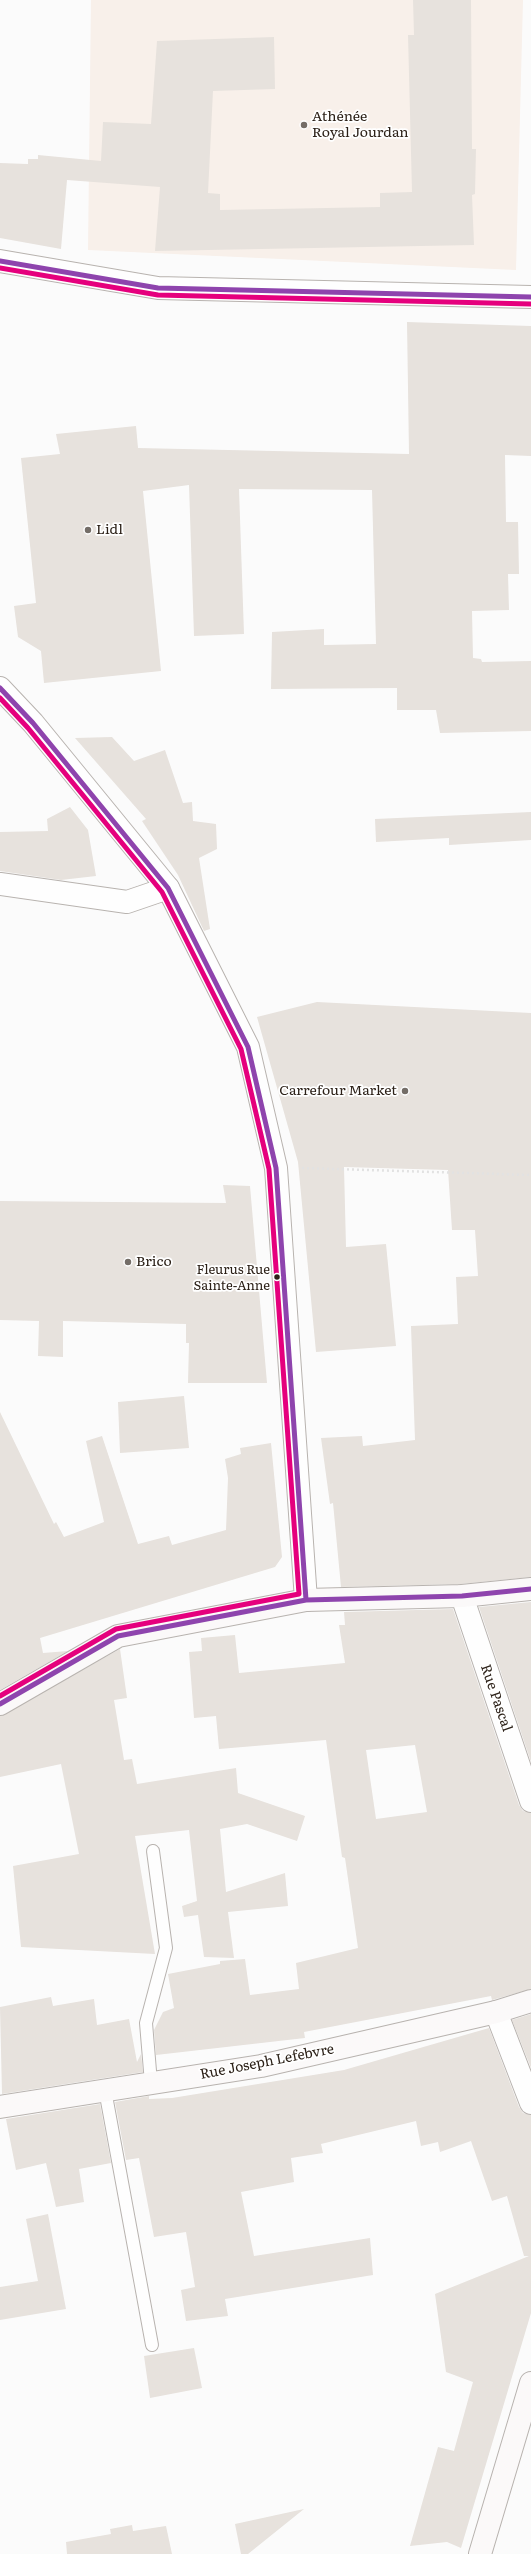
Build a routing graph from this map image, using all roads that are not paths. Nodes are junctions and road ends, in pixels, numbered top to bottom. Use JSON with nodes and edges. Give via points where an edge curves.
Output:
{"nodes":[{"id":1,"x":0,"y":261,"type":"edge"},
{"id":2,"x":531,"y":297,"type":"edge"},
{"id":3,"x":0,"y":688,"type":"edge"},
{"id":4,"x":0,"y":884,"type":"edge"},
{"id":5,"x":168,"y":888,"type":"junction"},
{"id":6,"x":531,"y":1590,"type":"edge"},
{"id":7,"x":462,"y":1596,"type":"junction"},
{"id":8,"x":306,"y":1600,"type":"junction"},
{"id":9,"x":0,"y":1704,"type":"edge"},
{"id":10,"x":531,"y":1801,"type":"edge"},
{"id":11,"x":153,"y":1851,"type":"dead end"},
{"id":12,"x":531,"y":2001,"type":"edge"},
{"id":13,"x":496,"y":2012,"type":"junction"},
{"id":14,"x":151,"y":2083,"type":"junction"},
{"id":15,"x":105,"y":2090,"type":"junction"},
{"id":16,"x":531,"y":2103,"type":"edge"},
{"id":17,"x":0,"y":2107,"type":"edge"},
{"id":18,"x":152,"y":2345,"type":"dead end"},
{"id":19,"x":531,"y":2383,"type":"edge"},
{"id":20,"x":480,"y":2554,"type":"edge"}],
"edges":[{"from":1,"to":2,"type":"street","via":[[158,288]]},
{"from":3,"to":5,"type":"street","via":[[33,723]]},
{"from":4,"to":5,"type":"street","via":[[127,902]]},
{"from":5,"to":8,"type":"street","via":[[248,1047],[276,1168]]},
{"from":6,"to":7,"type":"main road"},
{"from":7,"to":8,"type":"main road"},
{"from":7,"to":10,"type":"street","name":"Rue Pascal"},
{"from":8,"to":9,"type":"main road","via":[[118,1636]]},
{"from":11,"to":14,"type":"lane","via":[[166,1948],[146,2023]]},
{"from":12,"to":13,"type":"main road","name":"Rue Joseph Lefebvre"},
{"from":13,"to":14,"type":"main road","name":"Rue Joseph Lefebvre","via":[[260,2066]]},
{"from":13,"to":16,"type":"street"},
{"from":14,"to":15,"type":"main road","name":"Rue Joseph Lefebvre"},
{"from":15,"to":17,"type":"main road","name":"Rue Joseph Lefebvre"},
{"from":15,"to":18,"type":"lane"},
{"from":19,"to":20,"type":"main road"}]}
